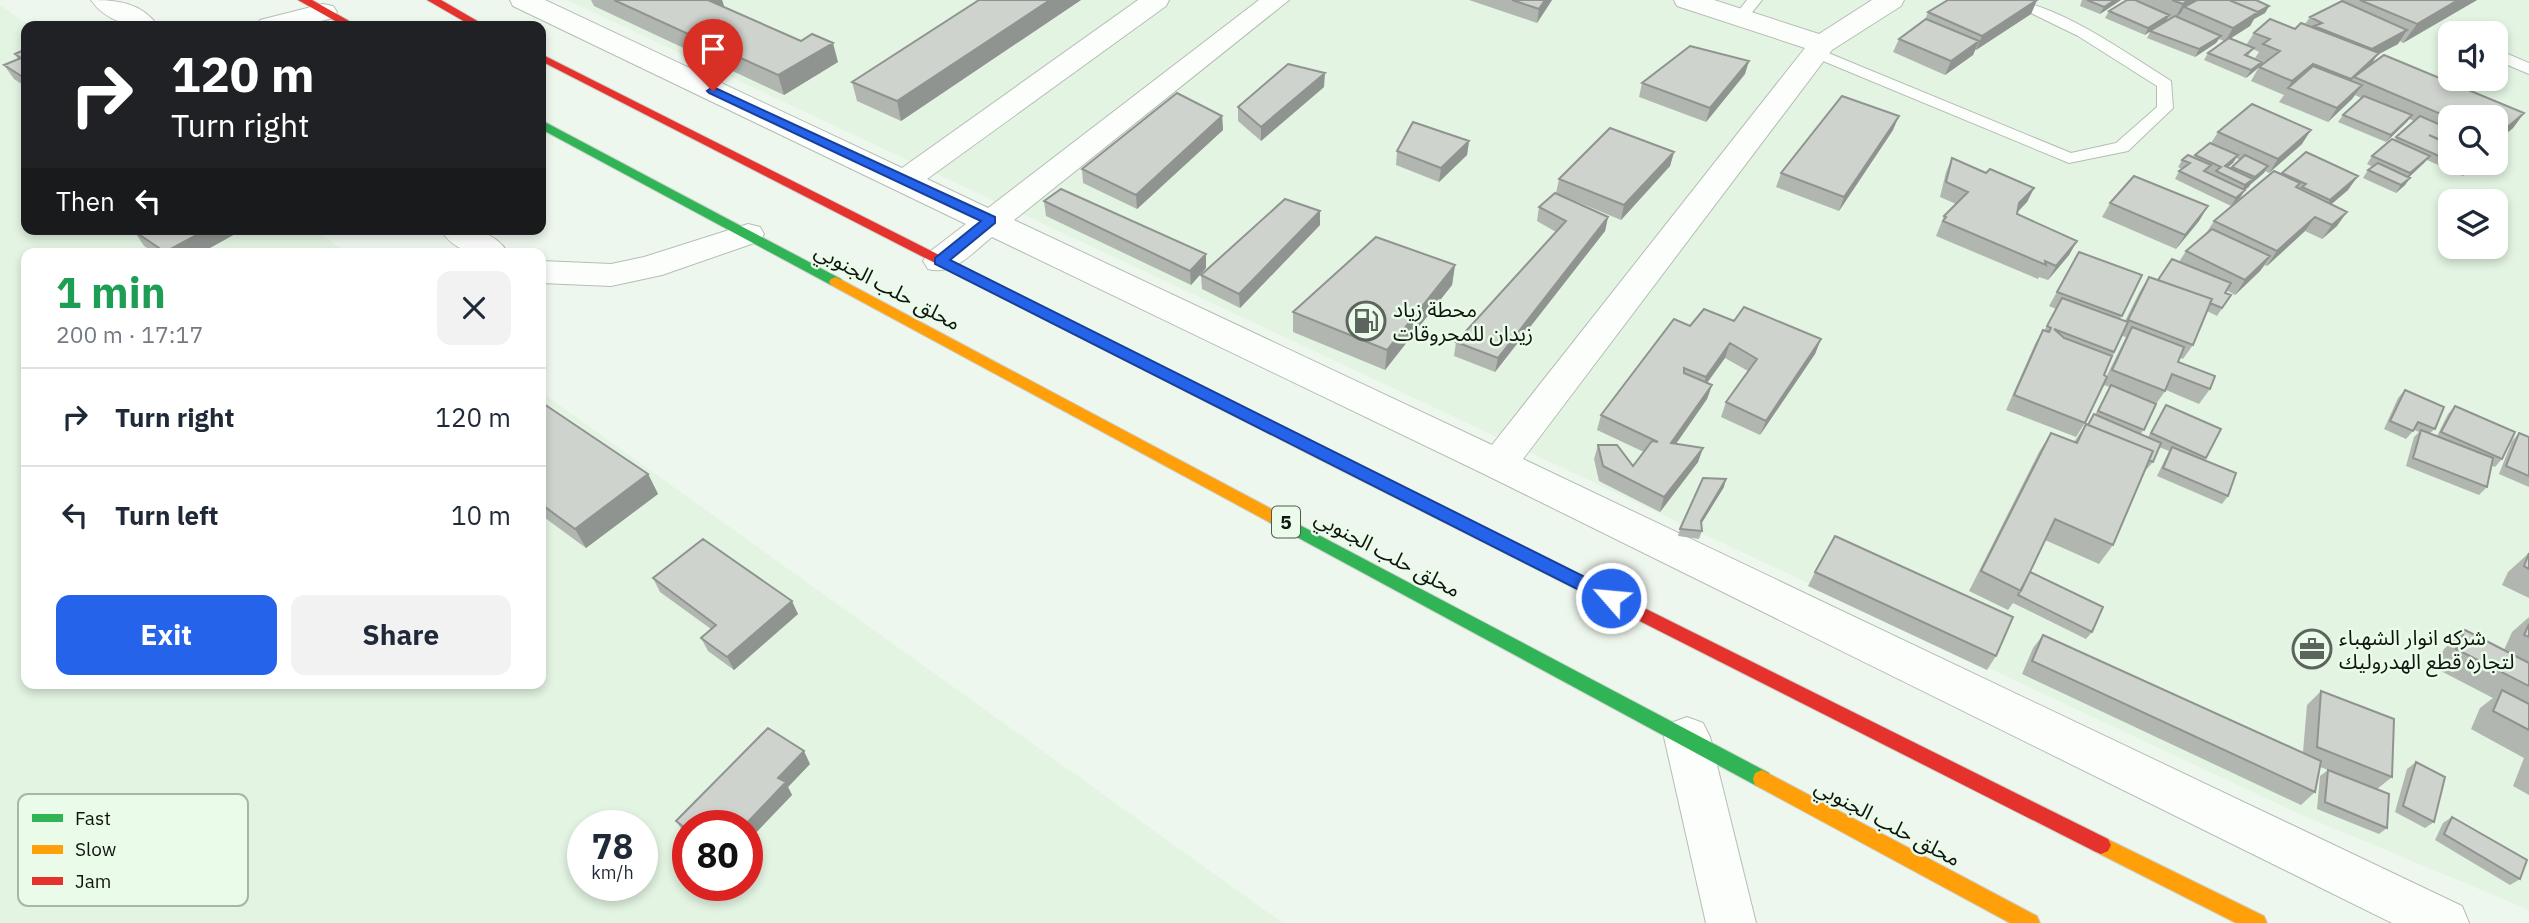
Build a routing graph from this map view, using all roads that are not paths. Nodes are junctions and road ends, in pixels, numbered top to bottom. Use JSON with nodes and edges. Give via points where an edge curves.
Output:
{"nodes":[{"id":1,"x":104,"y":0,"type":"edge"},
{"id":2,"x":433,"y":0,"type":"edge"},
{"id":3,"x":523,"y":0,"type":"edge"},
{"id":4,"x":1156,"y":0,"type":"edge"},
{"id":5,"x":1276,"y":0,"type":"edge"},
{"id":6,"x":1687,"y":0,"type":"edge"},
{"id":7,"x":1891,"y":0,"type":"edge"},
{"id":8,"x":2011,"y":0,"type":"edge"},
{"id":9,"x":313,"y":6,"type":"edge"},
{"id":10,"x":1748,"y":9,"type":"edge"},
{"id":11,"x":136,"y":21,"type":"edge"},
{"id":12,"x":281,"y":21,"type":"edge"},
{"id":13,"x":342,"y":21,"type":"edge"},
{"id":14,"x":471,"y":21,"type":"edge"},
{"id":15,"x":1819,"y":49,"type":"junction"},
{"id":16,"x":2508,"y":59,"type":"edge"},
{"id":17,"x":546,"y":60,"type":"edge"},
{"id":18,"x":2529,"y":69,"type":"edge"},
{"id":19,"x":546,"y":127,"type":"edge"},
{"id":20,"x":904,"y":181,"type":"junction"},
{"id":21,"x":990,"y":220,"type":"junction"},
{"id":22,"x":748,"y":234,"type":"junction"},
{"id":23,"x":465,"y":235,"type":"edge"},
{"id":24,"x":484,"y":248,"type":"edge"},
{"id":25,"x":940,"y":261,"type":"junction"},
{"id":26,"x":546,"y":272,"type":"edge"},
{"id":27,"x":1498,"y":464,"type":"junction"},
{"id":28,"x":1687,"y":737,"type":"junction"},
{"id":29,"x":1731,"y":923,"type":"edge"},
{"id":30,"x":2030,"y":923,"type":"edge"},
{"id":31,"x":2257,"y":923,"type":"edge"},
{"id":32,"x":2444,"y":923,"type":"edge"}],
"edges":[{"from":1,"to":11,"type":"street"},
{"from":2,"to":14,"type":"highway"},
{"from":3,"to":20,"type":"street"},
{"from":4,"to":20,"type":"street"},
{"from":5,"to":21,"type":"street"},
{"from":6,"to":10,"type":"street"},
{"from":7,"to":15,"type":"street"},
{"from":8,"to":15,"type":"lane","via":[[2083,33],[2165,84],[2165,108],[2122,147],[2069,158]]},
{"from":9,"to":12,"type":"street"},
{"from":9,"to":13,"type":"highway"},
{"from":10,"to":15,"type":"street"},
{"from":15,"to":27,"type":"street"},
{"from":16,"to":18,"type":"lane"},
{"from":17,"to":25,"type":"highway"},
{"from":19,"to":22,"type":"highway","name":"محلق حلب الجنوبي","number":"5"},
{"from":20,"to":21,"type":"street"},
{"from":21,"to":25,"type":"street"},
{"from":21,"to":27,"type":"street"},
{"from":22,"to":26,"type":"street","via":[[685,257],[611,275]]},
{"from":22,"to":28,"type":"highway","name":"محلق حلب الجنوبي","number":"5"},
{"from":23,"to":24,"type":"street"},
{"from":25,"to":31,"type":"highway"},
{"from":27,"to":32,"type":"street"},
{"from":28,"to":29,"type":"street"},
{"from":28,"to":30,"type":"highway","name":"محلق حلب الجنوبي","number":"5"}]}
